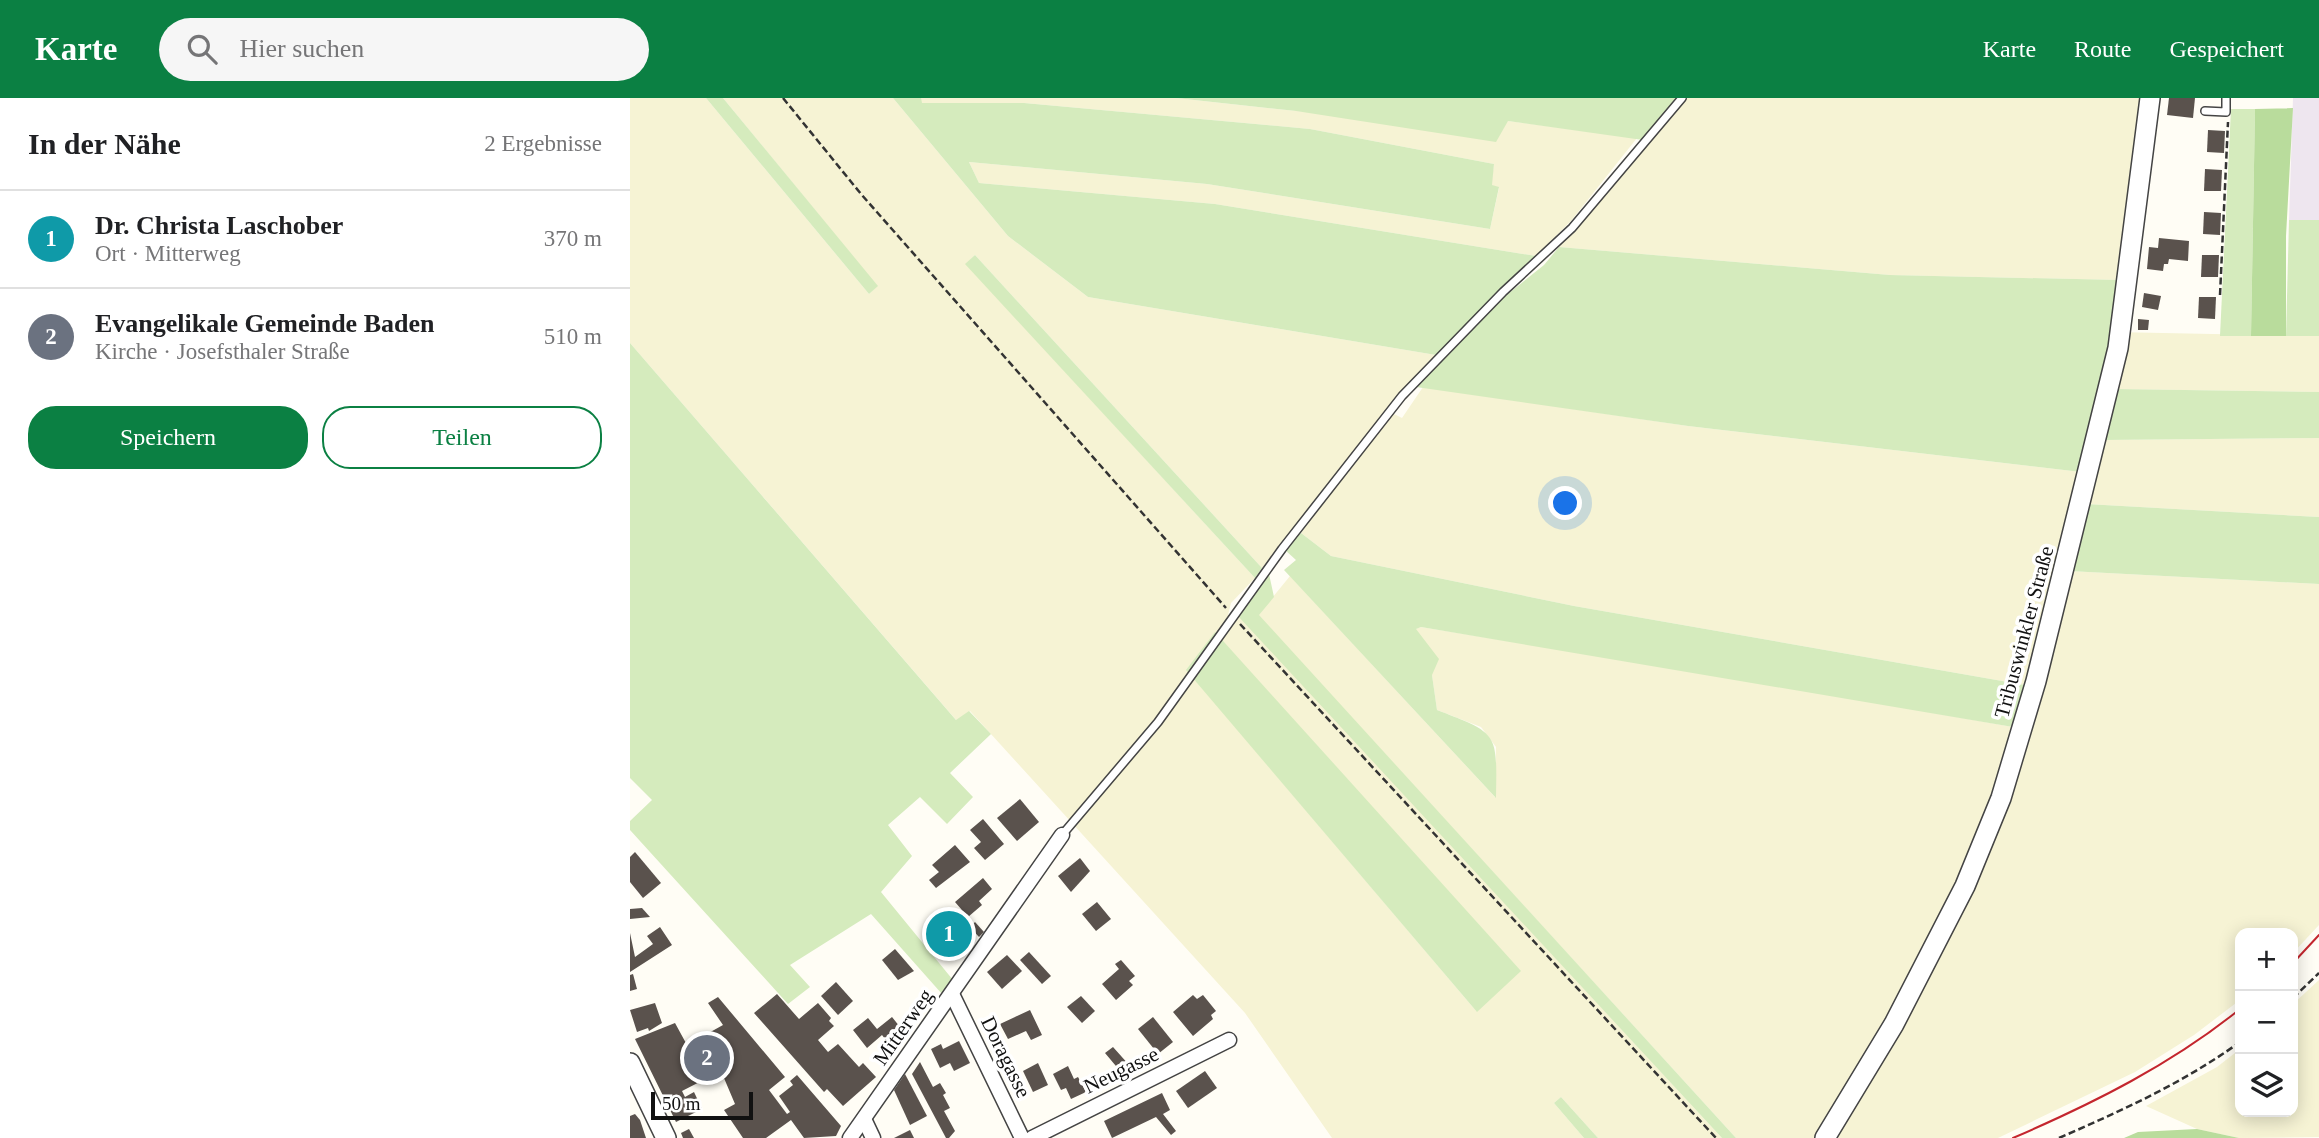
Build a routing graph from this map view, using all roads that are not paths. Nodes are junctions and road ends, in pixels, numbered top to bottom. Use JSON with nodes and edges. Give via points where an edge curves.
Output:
{"nodes":[{"id":1,"x":1682,"y":98,"type":"edge"},
{"id":2,"x":2150,"y":98,"type":"edge"},
{"id":3,"x":2226,"y":98,"type":"edge"},
{"id":4,"x":2205,"y":111,"type":"dead end"},
{"id":5,"x":1062,"y":835,"type":"joint"},
{"id":6,"x":952,"y":994,"type":"junction"},
{"id":7,"x":1229,"y":1040,"type":"dead end"},
{"id":8,"x":630,"y":1063,"type":"edge"},
{"id":9,"x":864,"y":1119,"type":"junction"},
{"id":10,"x":666,"y":1138,"type":"edge"},
{"id":11,"x":850,"y":1138,"type":"edge"},
{"id":12,"x":873,"y":1138,"type":"edge"},
{"id":13,"x":1022,"y":1138,"type":"edge"},
{"id":14,"x":1032,"y":1138,"type":"edge"},
{"id":15,"x":1825,"y":1138,"type":"edge"}],
"edges":[{"from":1,"to":5,"type":"lane","via":[[1573,228],[1402,396],[1158,722]]},
{"from":2,"to":15,"type":"street","name":"Tribuswinkler Straße","via":[[2118,348],[2036,681],[2001,798],[1965,886],[1894,1024]]},
{"from":3,"to":4,"type":"lane","via":[[2226,112]]},
{"from":5,"to":6,"type":"street","name":"Mitterweg"},
{"from":6,"to":9,"type":"street","name":"Mitterweg"},
{"from":6,"to":13,"type":"street","name":"Doragasse"},
{"from":7,"to":14,"type":"street","name":"Neugasse"},
{"from":8,"to":10,"type":"street"},
{"from":9,"to":11,"type":"street","name":"Mitterweg"},
{"from":9,"to":12,"type":"street"}]}
